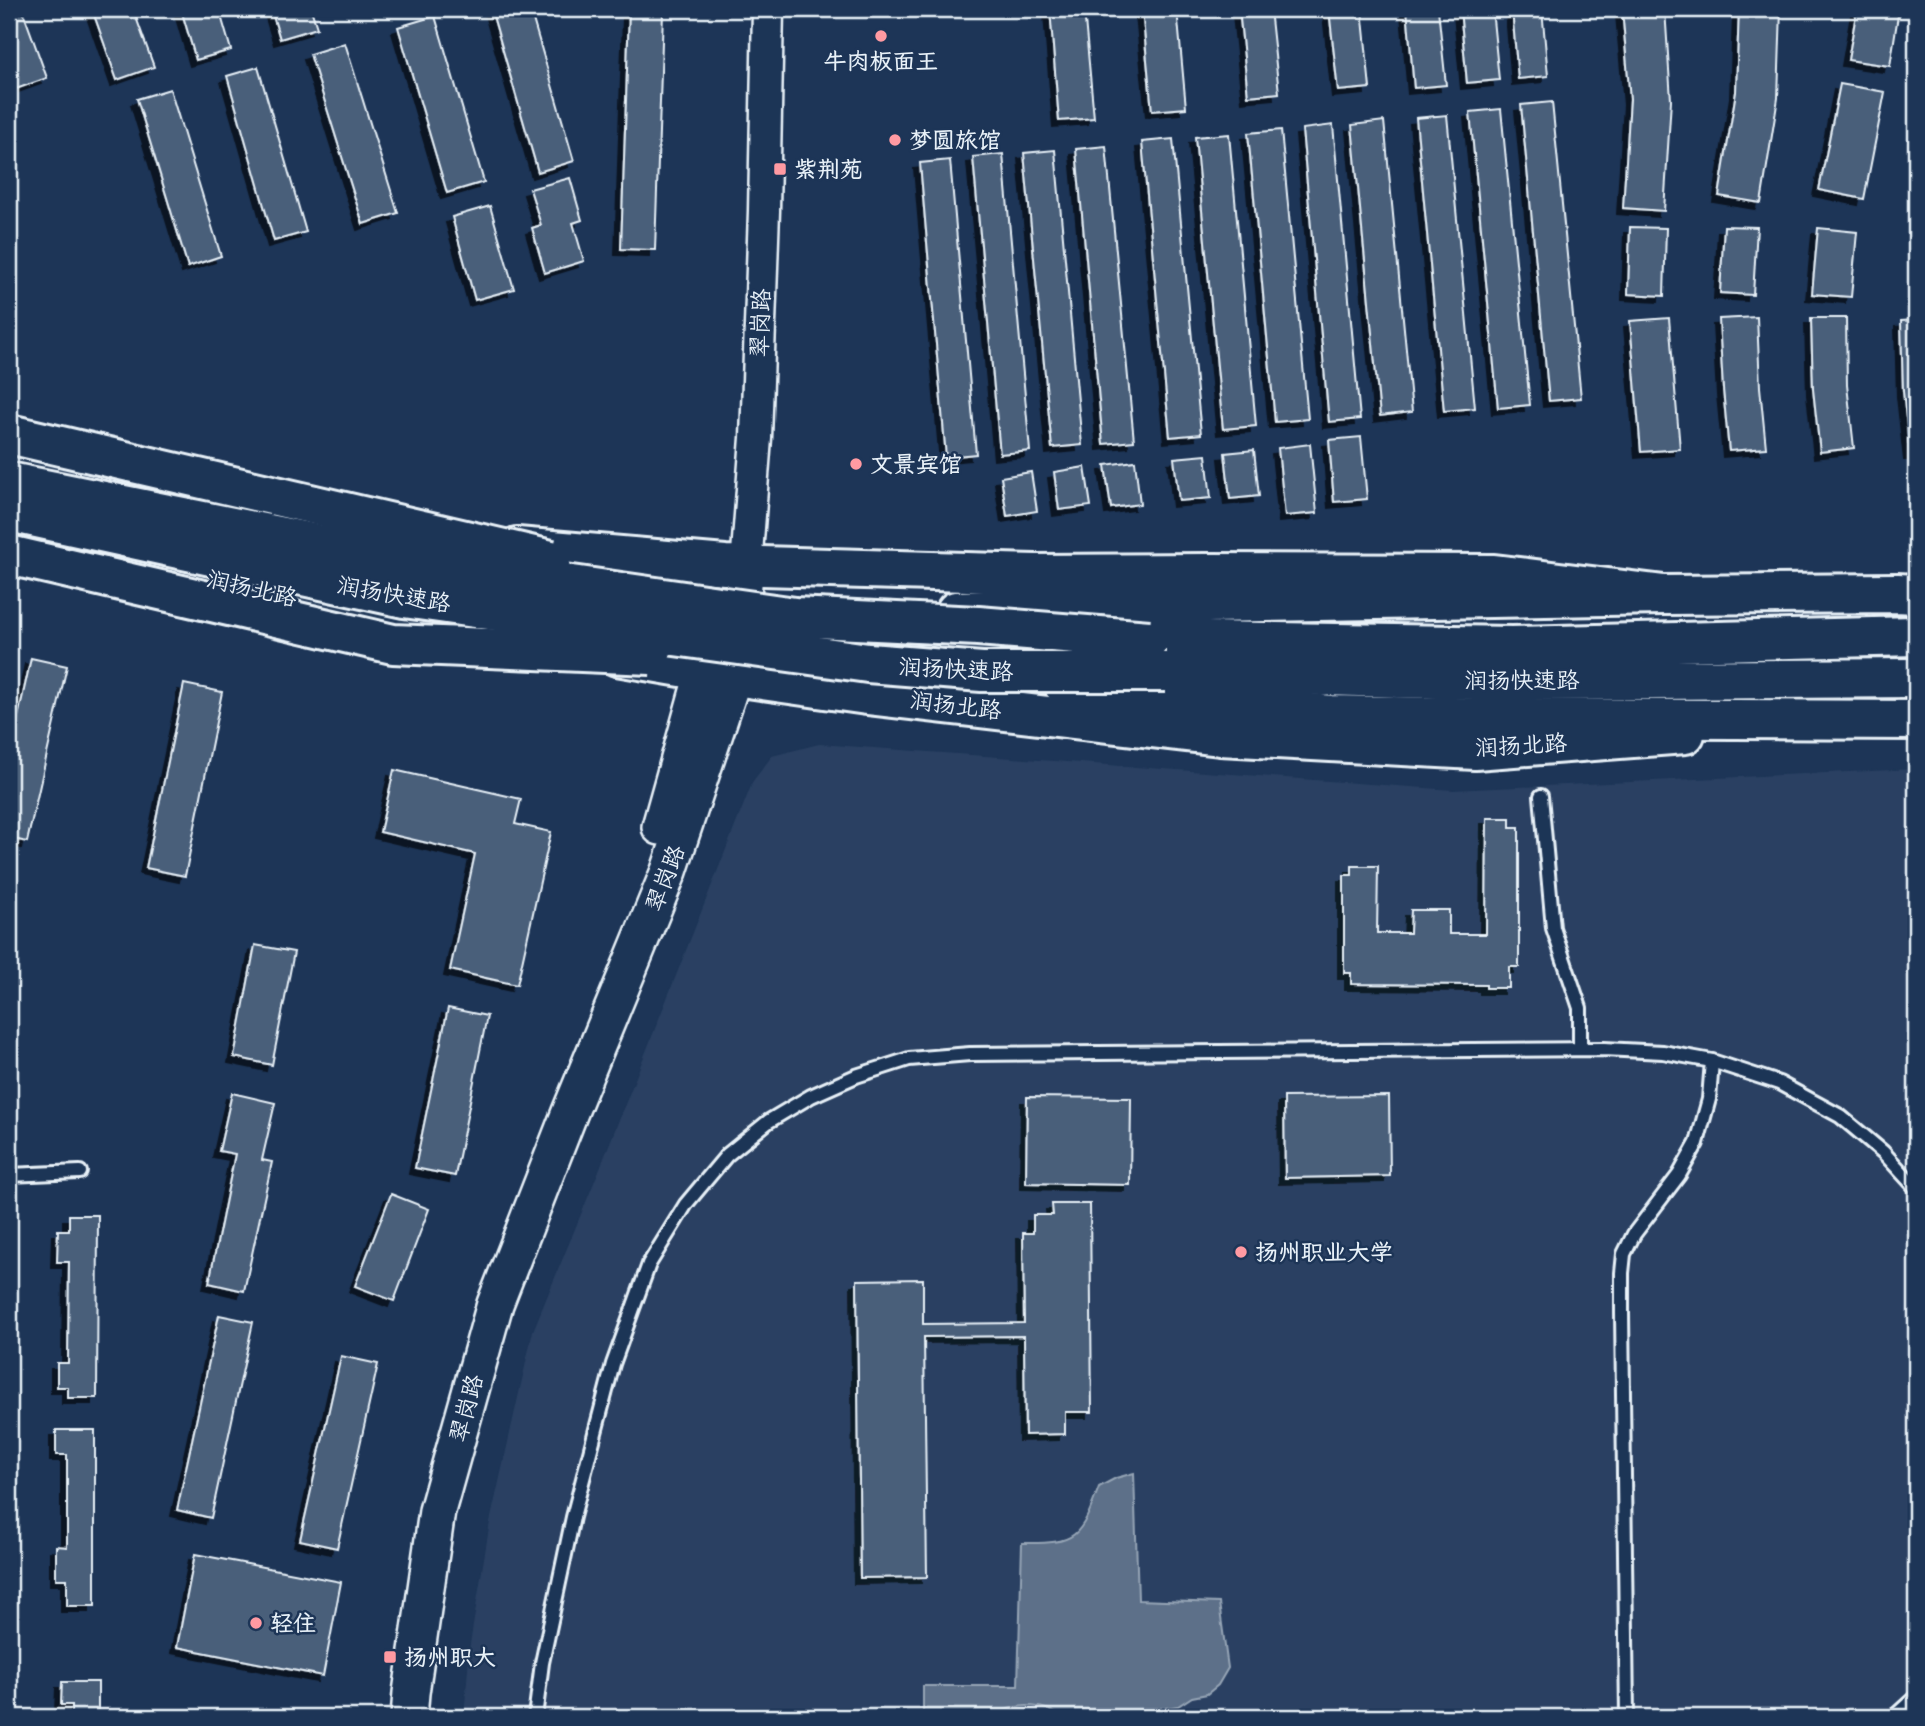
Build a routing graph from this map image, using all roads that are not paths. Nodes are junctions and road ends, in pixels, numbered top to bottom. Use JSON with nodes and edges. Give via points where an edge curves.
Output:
{"nodes":[{"id":1,"x":748,"y":9,"type":"edge"},
{"id":2,"x":768,"y":9,"type":"edge"},
{"id":3,"x":9,"y":434,"type":"edge"},
{"id":4,"x":9,"y":460,"type":"edge"},
{"id":5,"x":9,"y":482,"type":"edge"},
{"id":6,"x":9,"y":512,"type":"edge"},
{"id":7,"x":9,"y":532,"type":"edge"},
{"id":8,"x":9,"y":555,"type":"edge"},
{"id":9,"x":735,"y":565,"type":"junction"},
{"id":10,"x":1916,"y":594,"type":"edge"},
{"id":11,"x":1664,"y":596,"type":"junction"},
{"id":12,"x":795,"y":617,"type":"junction"},
{"id":13,"x":1916,"y":636,"type":"edge"},
{"id":14,"x":1157,"y":653,"type":"junction"},
{"id":15,"x":868,"y":663,"type":"junction"},
{"id":16,"x":719,"y":673,"type":"junction"},
{"id":17,"x":1916,"y":678,"type":"edge"},
{"id":18,"x":1916,"y":720,"type":"edge"},
{"id":19,"x":1541,"y":796,"type":"dead end"},
{"id":20,"x":1580,"y":1049,"type":"junction"},
{"id":21,"x":1712,"y":1061,"type":"junction"},
{"id":22,"x":80,"y":1172,"type":"dead end"},
{"id":23,"x":9,"y":1175,"type":"edge"},
{"id":24,"x":1916,"y":1188,"type":"edge"},
{"id":25,"x":1916,"y":1697,"type":"edge"},
{"id":26,"x":389,"y":1717,"type":"edge"},
{"id":27,"x":409,"y":1717,"type":"edge"},
{"id":28,"x":535,"y":1717,"type":"edge"},
{"id":29,"x":1627,"y":1717,"type":"edge"},
{"id":30,"x":1894,"y":1717,"type":"edge"}],
"edges":[{"from":1,"to":9,"type":"street","name":"翠岗路"},
{"from":2,"to":9,"type":"street","name":"翠岗路","via":[[755,438]]},
{"from":3,"to":12,"type":"main road","bridge":true},
{"from":4,"to":9,"type":"main road","via":[[408,537]]},
{"from":5,"to":12,"type":"main road","name":"润扬快速路","bridge":true,"via":[[397,560]]},
{"from":6,"to":15,"type":"main road","name":"润扬快速路","bridge":true,"via":[[404,598]]},
{"from":7,"to":16,"type":"main road","name":"润扬北路","via":[[393,621]]},
{"from":8,"to":15,"type":"main road","bridge":true,"via":[[393,644]]},
{"from":9,"to":11,"type":"main road","via":[[1035,574],[1494,574]]},
{"from":9,"to":16,"type":"main road","name":"翠岗路"},
{"from":10,"to":11,"type":"main road"},
{"from":11,"to":14,"type":"main road"},
{"from":12,"to":14,"type":"main road","name":"润扬快速路","bridge":true,"via":[[978,626]]},
{"from":13,"to":14,"type":"main road","name":"润扬快速路"},
{"from":14,"to":15,"type":"main road","name":"润扬快速路","bridge":true,"via":[[982,672]]},
{"from":14,"to":17,"type":"main road","name":"润扬快速路","via":[[1513,681]]},
{"from":14,"to":18,"type":"main road","via":[[1330,715]]},
{"from":16,"to":18,"type":"main road","name":"润扬北路","via":[[1220,736],[1475,750]]},
{"from":16,"to":26,"type":"main road","name":"翠岗路","via":[[649,868],[476,1297],[418,1510]]},
{"from":16,"to":27,"type":"main road","name":"翠岗路","via":[[669,871],[495,1304],[438,1511]]},
{"from":19,"to":20,"type":"lane","via":[[1553,928],[1580,1008]]},
{"from":20,"to":21,"type":"lane","via":[[1663,1052]]},
{"from":20,"to":28,"type":"lane","via":[[971,1054],[909,1059],[856,1076],[769,1121],[727,1155],[694,1194],[649,1264],[613,1364],[573,1517]]},
{"from":21,"to":24,"type":"lane","via":[[1779,1083],[1840,1116]]},
{"from":21,"to":29,"type":"lane","via":[[1709,1099],[1697,1143],[1624,1254]]},
{"from":22,"to":23,"type":"lane"},
{"from":25,"to":30,"type":"lane"}]}
